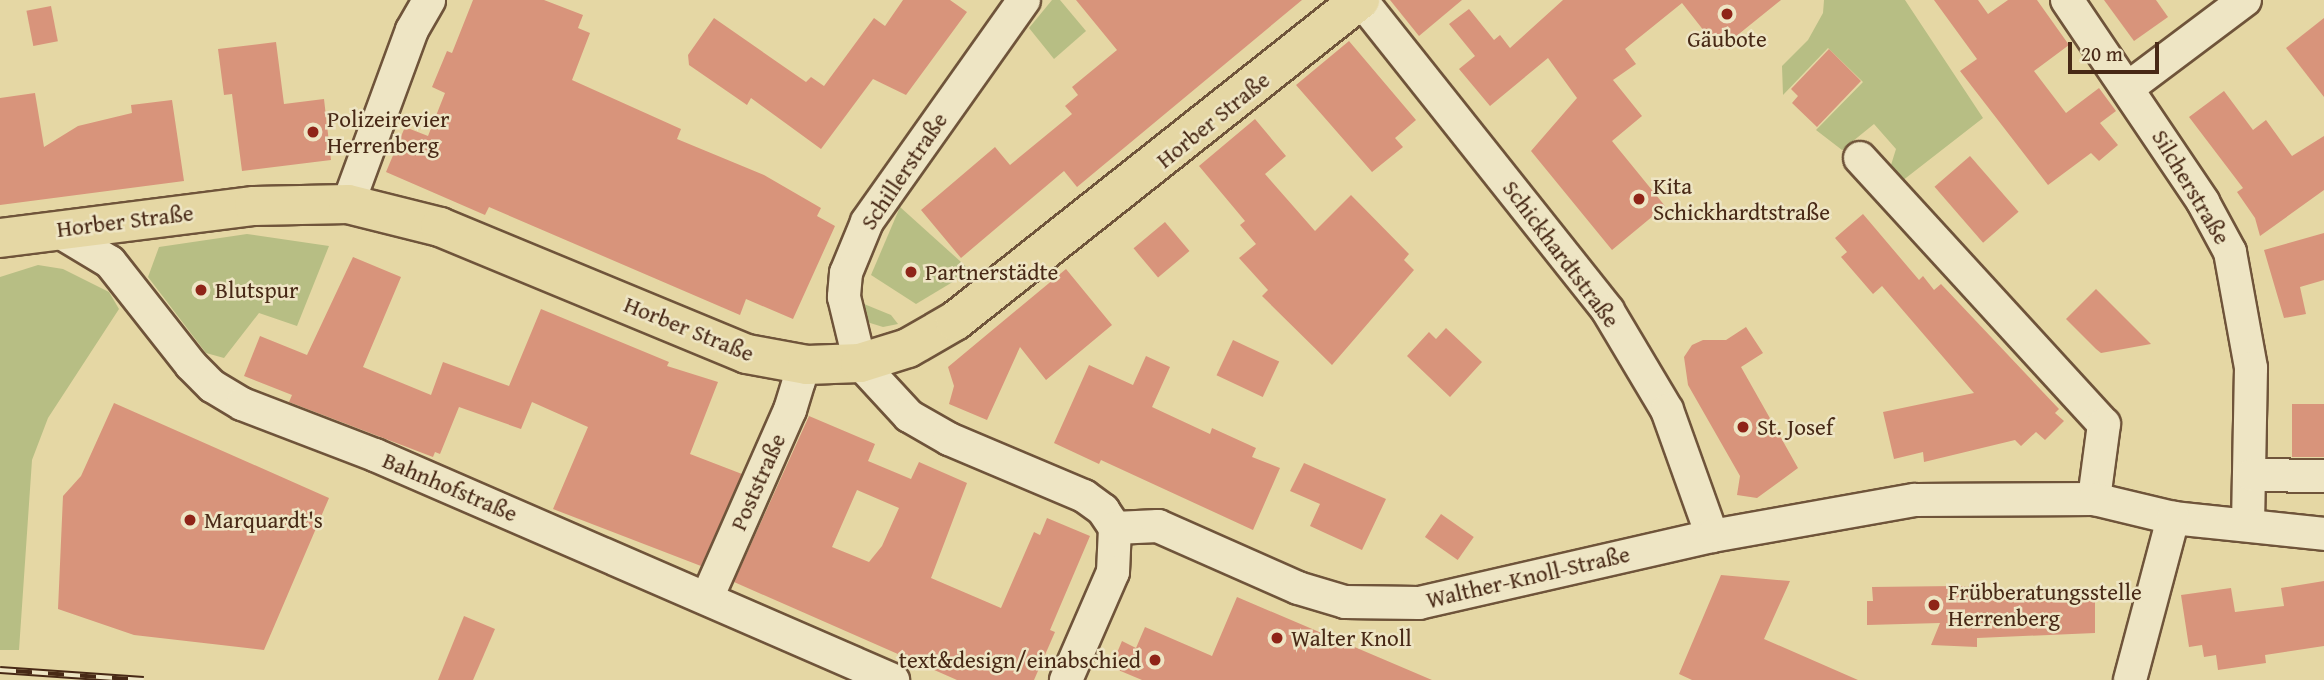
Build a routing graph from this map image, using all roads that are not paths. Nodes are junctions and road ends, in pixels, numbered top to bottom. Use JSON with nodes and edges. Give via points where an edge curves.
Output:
{"nodes":[{"id":1,"x":429,"y":0,"type":"edge"},
{"id":2,"x":1024,"y":0,"type":"edge"},
{"id":3,"x":1361,"y":0,"type":"edge"},
{"id":4,"x":2067,"y":0,"type":"edge"},
{"id":5,"x":2245,"y":0,"type":"edge"},
{"id":6,"x":2129,"y":87,"type":"junction"},
{"id":7,"x":1860,"y":158,"type":"dead end"},
{"id":8,"x":348,"y":204,"type":"junction"},
{"id":9,"x":55,"y":229,"type":"junction"},
{"id":10,"x":0,"y":238,"type":"edge"},
{"id":11,"x":797,"y":363,"type":"junction"},
{"id":12,"x":860,"y":363,"type":"junction"},
{"id":13,"x":2252,"y":475,"type":"junction"},
{"id":14,"x":2324,"y":476,"type":"edge"},
{"id":15,"x":2094,"y":499,"type":"junction"},
{"id":16,"x":2173,"y":518,"type":"junction"},
{"id":17,"x":2248,"y":525,"type":"junction"},
{"id":18,"x":1115,"y":528,"type":"junction"},
{"id":19,"x":2324,"y":534,"type":"edge"},
{"id":20,"x":1713,"y":536,"type":"junction"},
{"id":21,"x":707,"y":598,"type":"junction"},
{"id":22,"x":893,"y":680,"type":"edge"},
{"id":23,"x":1066,"y":680,"type":"edge"},
{"id":24,"x":2130,"y":680,"type":"edge"}],
"edges":[{"from":1,"to":8,"type":"street","via":[[412,30]]},
{"from":2,"to":12,"type":"street","name":"Schillerstraße","via":[[896,177],[856,244],[844,293]]},
{"from":3,"to":12,"type":"main road","name":"Horber Straße","via":[[955,321],[908,348]]},
{"from":3,"to":20,"type":"street","name":"Schickhardtstraße","via":[[1608,311],[1667,410]]},
{"from":4,"to":6,"type":"street","name":"Silcherstraße"},
{"from":5,"to":6,"type":"street"},
{"from":6,"to":13,"type":"street","name":"Silcherstraße","via":[[2230,252],[2251,368]]},
{"from":7,"to":15,"type":"street","via":[[2104,424]]},
{"from":8,"to":9,"type":"main road","name":"Horber Straße","via":[[254,206]]},
{"from":8,"to":11,"type":"main road","name":"Horber Straße","via":[[440,227],[737,350]]},
{"from":9,"to":10,"type":"main road","name":"Horber Straße"},
{"from":9,"to":21,"type":"street","name":"Bahnhofstraße","via":[[110,262],[191,365],[212,386],[242,404],[375,455]]},
{"from":11,"to":12,"type":"main road","name":"Horber Straße"},
{"from":11,"to":21,"type":"street","name":"Poststraße","via":[[799,381],[793,400]]},
{"from":12,"to":18,"type":"street","via":[[893,401],[923,425],[1084,496],[1103,510]]},
{"from":13,"to":14,"type":"street"},
{"from":13,"to":17,"type":"street","name":"Silcherstraße"},
{"from":15,"to":16,"type":"street","name":"Walther-Knoll-Straße"},
{"from":15,"to":20,"type":"street","name":"Walther-Knoll-Straße","via":[[1915,500]]},
{"from":16,"to":17,"type":"street","name":"Walther-Knoll-Straße"},
{"from":16,"to":24,"type":"street"},
{"from":17,"to":19,"type":"street","name":"Walther-Knoll-Straße"},
{"from":18,"to":20,"type":"street","name":"Walther-Knoll-Straße","via":[[1158,526],[1298,588],[1346,602],[1419,603]]},
{"from":18,"to":23,"type":"street","via":[[1113,572]]},
{"from":21,"to":22,"type":"street","name":"Bahnhofstraße"}]}
